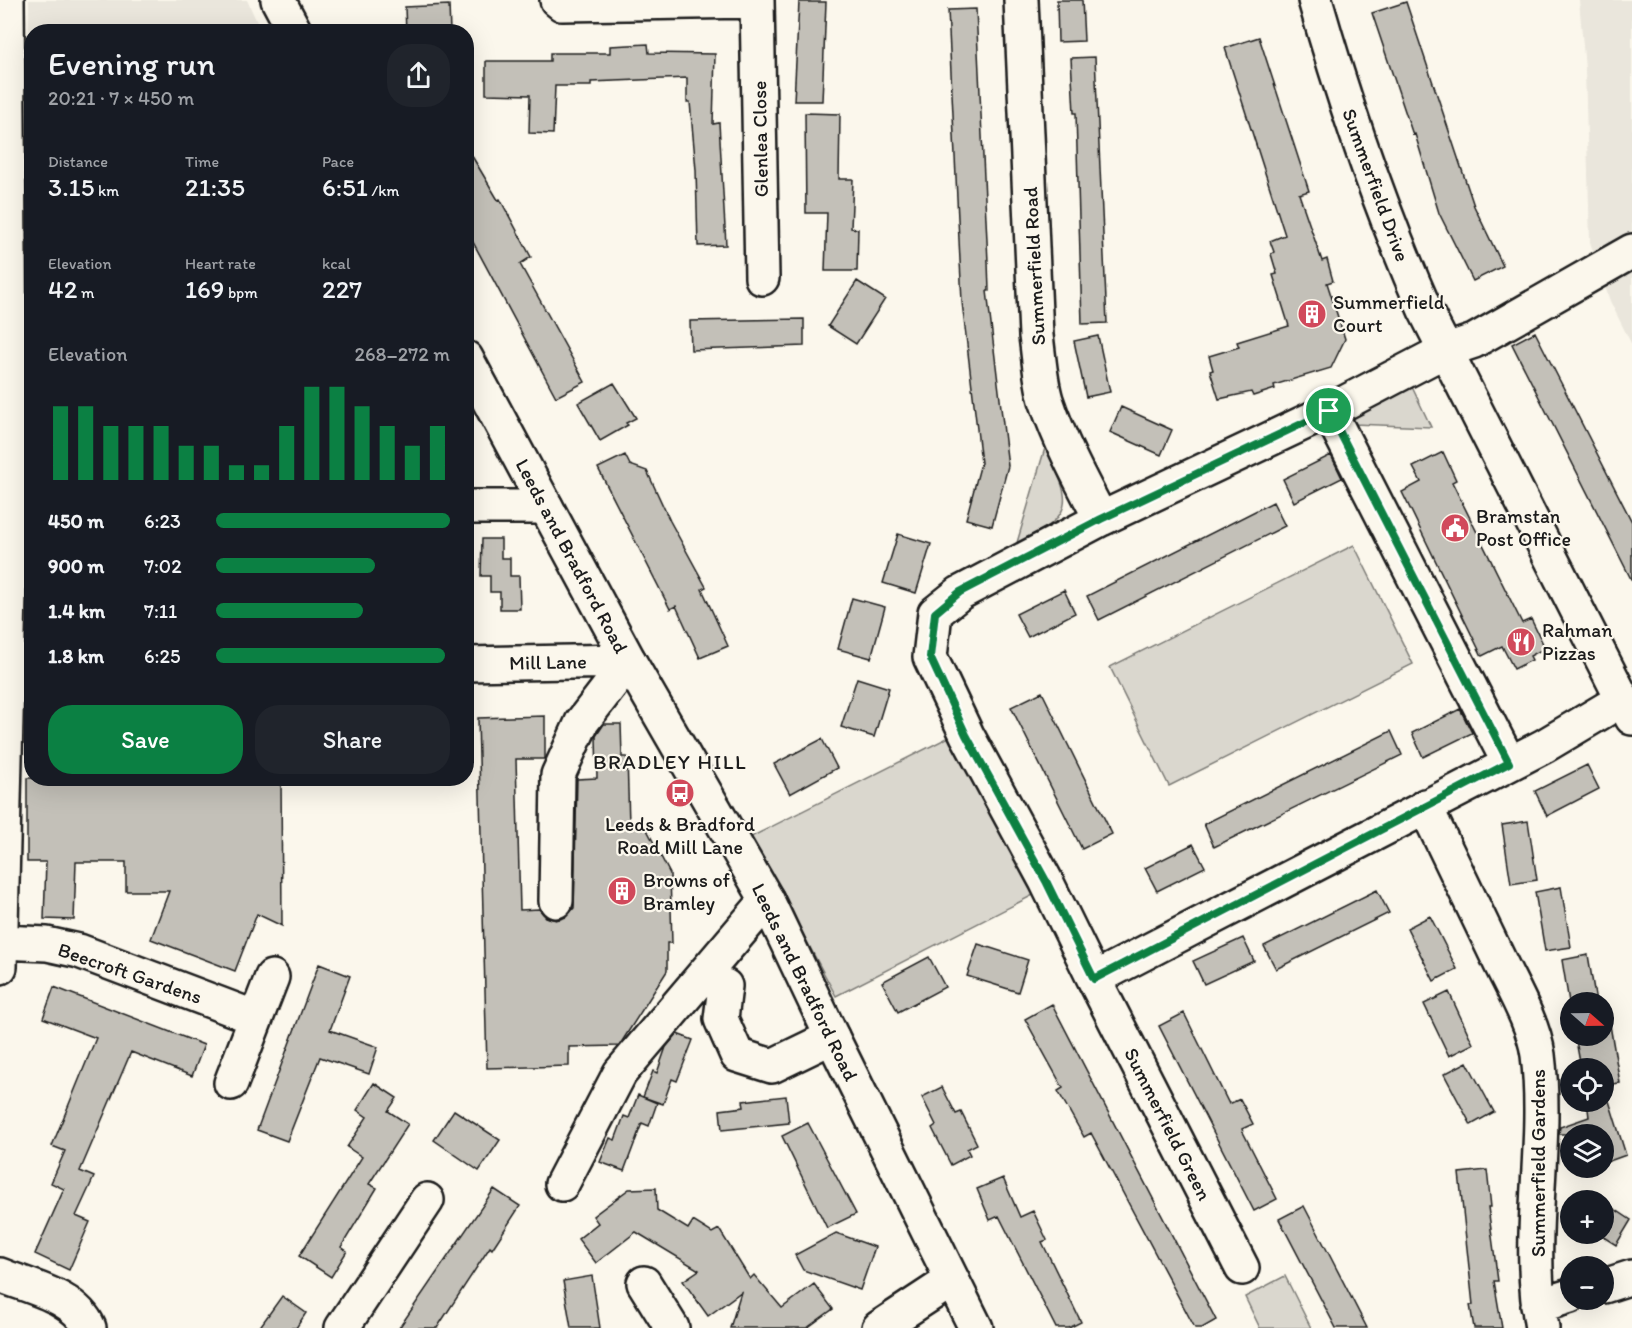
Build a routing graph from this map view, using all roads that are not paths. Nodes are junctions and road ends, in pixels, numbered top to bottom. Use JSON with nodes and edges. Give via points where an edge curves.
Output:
{"nodes":[{"id":1,"x":7,"y":0,"type":"edge"},
{"id":2,"x":278,"y":0,"type":"edge"},
{"id":3,"x":557,"y":0,"type":"edge"},
{"id":4,"x":1021,"y":0,"type":"edge"},
{"id":5,"x":1315,"y":0,"type":"edge"},
{"id":6,"x":757,"y":1,"type":"edge"},
{"id":7,"x":291,"y":24,"type":"edge"},
{"id":8,"x":1632,"y":251,"type":"edge"},
{"id":9,"x":5,"y":253,"type":"edge"},
{"id":10,"x":762,"y":278,"type":"dead end"},
{"id":11,"x":22,"y":349,"type":"edge"},
{"id":12,"x":1444,"y":351,"type":"junction"},
{"id":13,"x":474,"y":373,"type":"edge"},
{"id":14,"x":1329,"y":411,"type":"junction"},
{"id":15,"x":474,"y":507,"type":"edge"},
{"id":16,"x":546,"y":507,"type":"junction"},
{"id":17,"x":21,"y":509,"type":"edge"},
{"id":18,"x":1101,"y":519,"type":"junction"},
{"id":19,"x":20,"y":590,"type":"edge"},
{"id":20,"x":629,"y":661,"type":"junction"},
{"id":21,"x":474,"y":664,"type":"edge"},
{"id":22,"x":20,"y":672,"type":"edge"},
{"id":23,"x":1628,"y":708,"type":"edge"},
{"id":24,"x":1509,"y":763,"type":"junction"},
{"id":25,"x":1425,"y":806,"type":"junction"},
{"id":26,"x":2,"y":839,"type":"edge"},
{"id":27,"x":767,"y":900,"type":"junction"},
{"id":28,"x":556,"y":901,"type":"dead end"},
{"id":29,"x":1,"y":955,"type":"edge"},
{"id":30,"x":272,"y":977,"type":"dead end"},
{"id":31,"x":1094,"y":979,"type":"junction"},
{"id":32,"x":725,"y":986,"type":"dead end"},
{"id":33,"x":256,"y":1018,"type":"junction"},
{"id":34,"x":831,"y":1037,"type":"junction"},
{"id":35,"x":231,"y":1083,"type":"dead end"},
{"id":36,"x":562,"y":1184,"type":"dead end"},
{"id":37,"x":427,"y":1200,"type":"dead end"},
{"id":38,"x":1242,"y":1268,"type":"dead end"},
{"id":39,"x":0,"y":1275,"type":"edge"},
{"id":40,"x":1632,"y":1277,"type":"edge"},
{"id":41,"x":952,"y":1280,"type":"junction"},
{"id":42,"x":644,"y":1283,"type":"dead end"},
{"id":43,"x":1614,"y":1283,"type":"edge"},
{"id":44,"x":1560,"y":1303,"type":"edge"},
{"id":45,"x":1540,"y":1317,"type":"edge"},
{"id":46,"x":89,"y":1328,"type":"edge"},
{"id":47,"x":342,"y":1328,"type":"edge"},
{"id":48,"x":672,"y":1328,"type":"edge"},
{"id":49,"x":879,"y":1328,"type":"edge"},
{"id":50,"x":976,"y":1328,"type":"edge"}],
"edges":[{"from":1,"to":9,"type":"street"},
{"from":2,"to":7,"type":"street"},
{"from":3,"to":6,"type":"street","via":[[562,4]]},
{"from":4,"to":18,"type":"street","name":"Summerfield Road","via":[[1036,336],[1041,370],[1046,399],[1077,474]]},
{"from":5,"to":12,"type":"street","name":"Summerfield Drive","via":[[1336,73],[1399,251]]},
{"from":6,"to":10,"type":"street","name":"Glenlea Close"},
{"from":8,"to":12,"type":"street","name":"Summerfield Green","via":[[1474,341]]},
{"from":9,"to":11,"type":"street"},
{"from":11,"to":17,"type":"street"},
{"from":12,"to":14,"type":"street","name":"Summerfield Green"},
{"from":12,"to":23,"type":"street","name":"Summerfield Drive"},
{"from":13,"to":16,"type":"street","name":"Leeds and Bradford Road"},
{"from":14,"to":18,"type":"street","name":"Summerfield Green"},
{"from":14,"to":24,"type":"street"},
{"from":15,"to":16,"type":"street"},
{"from":16,"to":20,"type":"street","name":"Leeds and Bradford Road"},
{"from":17,"to":19,"type":"street"},
{"from":18,"to":31,"type":"street","name":"Summerfield Green","via":[[960,592],[935,613],[930,657],[966,735],[1046,881]]},
{"from":19,"to":22,"type":"street"},
{"from":20,"to":21,"type":"street","name":"Mill Lane"},
{"from":20,"to":27,"type":"street","name":"Leeds and Bradford Road"},
{"from":20,"to":28,"type":"street","via":[[582,722],[558,775]]},
{"from":22,"to":26,"type":"street"},
{"from":23,"to":24,"type":"street"},
{"from":24,"to":25,"type":"street"},
{"from":25,"to":31,"type":"street"},
{"from":25,"to":45,"type":"street","name":"Summerfield Gardens","via":[[1520,1004],[1538,1053],[1536,1205]]},
{"from":26,"to":29,"type":"street"},
{"from":27,"to":34,"type":"street","name":"Leeds and Bradford Road"},
{"from":27,"to":36,"type":"street","via":[[620,1073]]},
{"from":29,"to":33,"type":"street","name":"Beecroft Gardens","via":[[47,944],[79,951]]},
{"from":30,"to":33,"type":"street"},
{"from":31,"to":38,"type":"street","name":"Summerfield Green"},
{"from":32,"to":34,"type":"street","via":[[721,1019],[737,1055],[772,1066]]},
{"from":33,"to":35,"type":"street"},
{"from":34,"to":41,"type":"street","name":"Leeds and Bradford Road"},
{"from":37,"to":47,"type":"street"},
{"from":39,"to":46,"type":"street","via":[[61,1300],[84,1316]]},
{"from":40,"to":43,"type":"street"},
{"from":41,"to":49,"type":"street"},
{"from":41,"to":50,"type":"street","name":"Leeds and Bradford Road"},
{"from":42,"to":48,"type":"street"},
{"from":44,"to":45,"type":"street"}]}
